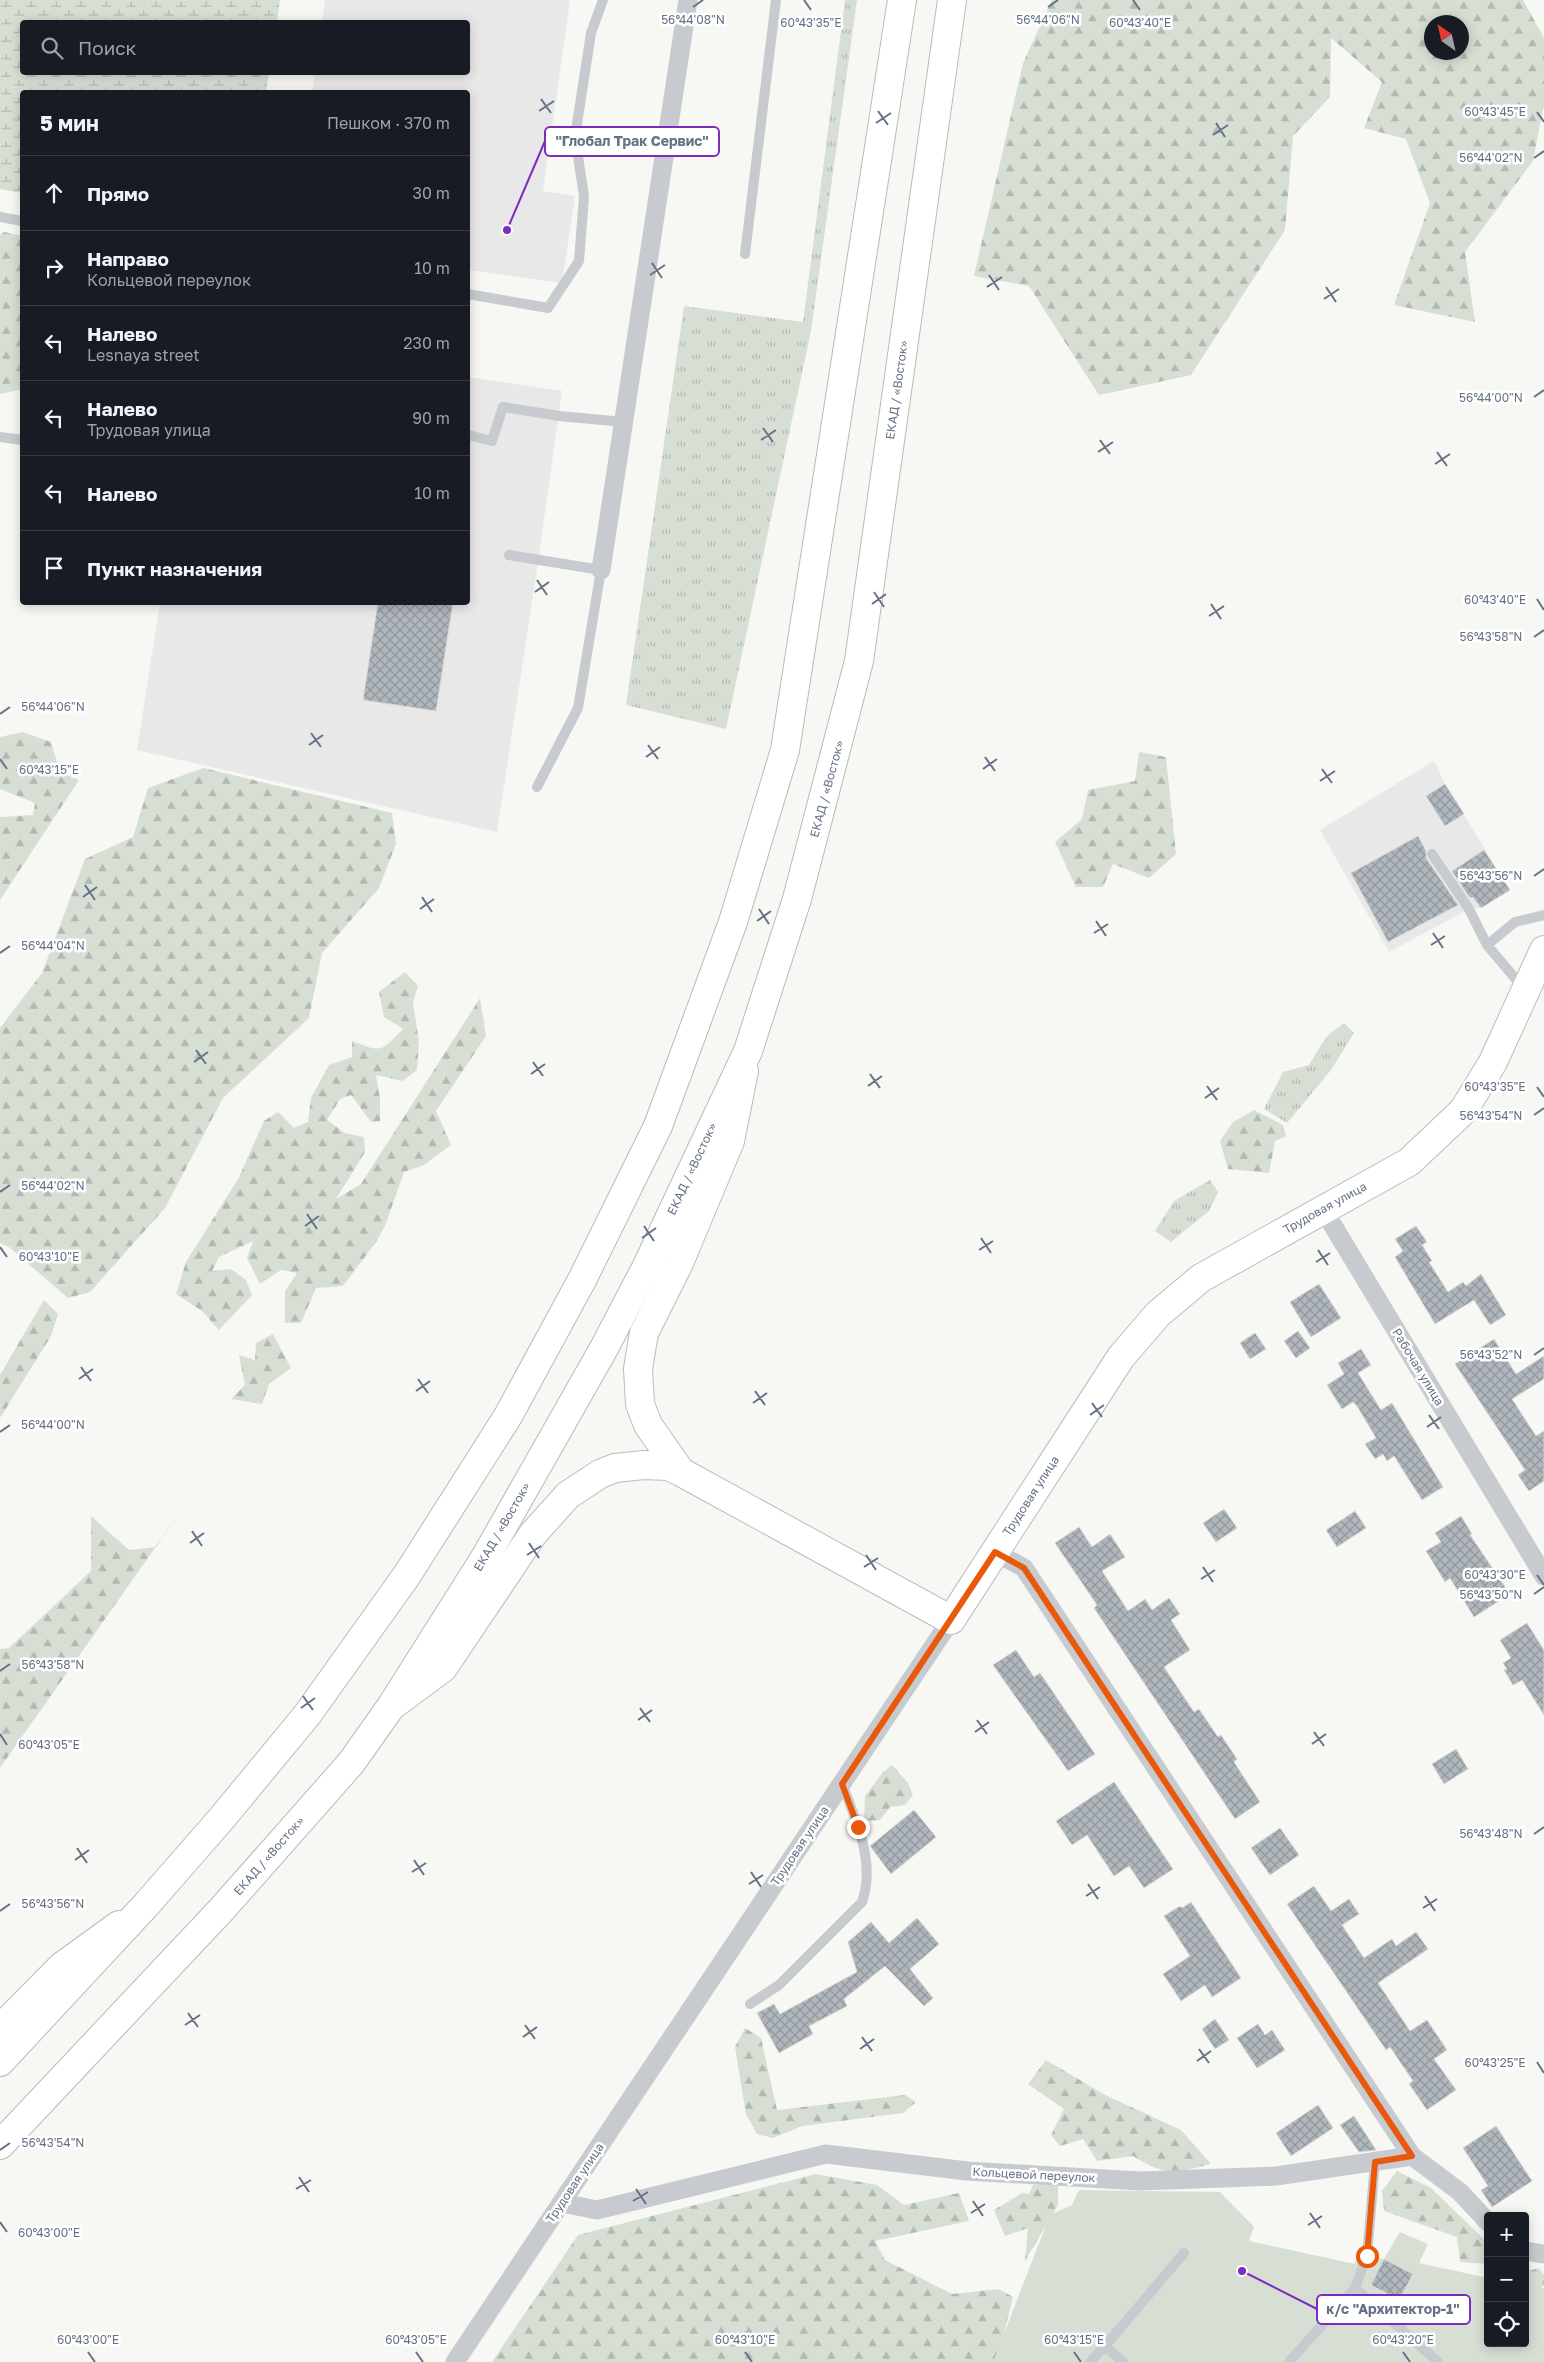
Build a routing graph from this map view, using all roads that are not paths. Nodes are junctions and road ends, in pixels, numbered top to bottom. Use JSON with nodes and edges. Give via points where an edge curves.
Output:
{"nodes":[{"id":1,"x":603,"y":0,"type":"edge"},
{"id":2,"x":688,"y":0,"type":"edge"},
{"id":3,"x":776,"y":0,"type":"edge"},
{"id":4,"x":902,"y":0,"type":"edge"},
{"id":5,"x":952,"y":0,"type":"edge"},
{"id":6,"x":0,"y":217,"type":"edge"},
{"id":7,"x":20,"y":221,"type":"edge"},
{"id":8,"x":745,"y":254,"type":"dead end"},
{"id":9,"x":470,"y":294,"type":"edge"},
{"id":10,"x":624,"y":422,"type":"junction"},
{"id":11,"x":0,"y":436,"type":"edge"},
{"id":12,"x":470,"y":436,"type":"edge"},
{"id":13,"x":20,"y":440,"type":"edge"},
{"id":14,"x":509,"y":555,"type":"dead end"},
{"id":15,"x":601,"y":570,"type":"junction"},
{"id":16,"x":537,"y":787,"type":"dead end"},
{"id":17,"x":1432,"y":854,"type":"dead end"},
{"id":18,"x":1544,"y":915,"type":"edge"},
{"id":19,"x":1487,"y":946,"type":"junction"},
{"id":20,"x":1544,"y":950,"type":"edge"},
{"id":21,"x":1526,"y":992,"type":"junction"},
{"id":22,"x":748,"y":1051,"type":"junction"},
{"id":23,"x":1323,"y":1208,"type":"junction"},
{"id":24,"x":681,"y":1472,"type":"junction"},
{"id":25,"x":995,"y":1552,"type":"junction"},
{"id":26,"x":1544,"y":1576,"type":"edge"},
{"id":27,"x":951,"y":1620,"type":"junction"},
{"id":28,"x":392,"y":1706,"type":"junction"},
{"id":29,"x":842,"y":1784,"type":"junction"},
{"id":30,"x":146,"y":1905,"type":"junction"},
{"id":31,"x":750,"y":2004,"type":"dead end"},
{"id":32,"x":0,"y":2029,"type":"edge"},
{"id":33,"x":0,"y":2062,"type":"edge"},
{"id":34,"x":36,"y":2109,"type":"junction"},
{"id":35,"x":0,"y":2145,"type":"edge"},
{"id":36,"x":1412,"y":2156,"type":"junction"},
{"id":37,"x":1375,"y":2162,"type":"junction"},
{"id":38,"x":0,"y":2163,"type":"edge"},
{"id":39,"x":562,"y":2203,"type":"junction"},
{"id":40,"x":1484,"y":2218,"type":"edge"},
{"id":41,"x":1529,"y":2252,"type":"edge"},
{"id":42,"x":1184,"y":2253,"type":"dead end"},
{"id":43,"x":1544,"y":2254,"type":"edge"},
{"id":44,"x":1354,"y":2288,"type":"junction"},
{"id":45,"x":1105,"y":2346,"type":"junction"},
{"id":46,"x":455,"y":2362,"type":"edge"},
{"id":47,"x":1090,"y":2362,"type":"edge"},
{"id":48,"x":1123,"y":2362,"type":"edge"},
{"id":49,"x":1289,"y":2362,"type":"edge"},
{"id":50,"x":1438,"y":2362,"type":"edge"}],
"edges":[{"from":1,"to":9,"type":"lane","via":[[591,32],[575,137],[584,196],[579,261],[548,308]]},
{"from":2,"to":10,"type":"street"},
{"from":3,"to":8,"type":"lane"},
{"from":4,"to":30,"type":"main road","via":[[786,750],[733,922],[658,1126],[583,1278],[508,1416],[408,1576],[307,1715]]},
{"from":5,"to":22,"type":"main road","name":"ЕКАД / «Восток»","via":[[860,661],[797,899]]},
{"from":6,"to":7,"type":"lane"},
{"from":10,"to":12,"type":"lane","via":[[503,407],[492,441]]},
{"from":10,"to":15,"type":"street"},
{"from":11,"to":13,"type":"lane"},
{"from":14,"to":15,"type":"lane"},
{"from":15,"to":16,"type":"lane","via":[[578,708]]},
{"from":17,"to":19,"type":"lane","via":[[1469,909]]},
{"from":18,"to":19,"type":"lane","via":[[1514,922]]},
{"from":19,"to":21,"type":"lane"},
{"from":20,"to":21,"type":"main road","name":"Трудовая улица"},
{"from":21,"to":23,"type":"main road","name":"Трудовая улица","via":[[1493,1062],[1463,1111],[1409,1162]]},
{"from":22,"to":24,"type":"main road","via":[[730,1140],[679,1263],[644,1333],[638,1369],[640,1404],[648,1425]]},
{"from":22,"to":28,"type":"main road","name":"ЕКАД / «Восток»","via":[[603,1350],[486,1556]]},
{"from":23,"to":25,"type":"main road","name":"Трудовая улица","via":[[1201,1278],[1158,1314],[1121,1357]]},
{"from":23,"to":26,"type":"street","name":"Рабочая улица"},
{"from":24,"to":27,"type":"main road"},
{"from":24,"to":28,"type":"main road","via":[[668,1466],[615,1468],[568,1495],[533,1534],[443,1668]]},
{"from":25,"to":27,"type":"main road","name":"Трудовая улица"},
{"from":25,"to":36,"type":"street","via":[[1024,1568]]},
{"from":27,"to":29,"type":"street","name":"Трудовая улица"},
{"from":28,"to":34,"type":"main road","name":"ЕКАД / «Восток»","via":[[351,1763],[228,1902]]},
{"from":29,"to":31,"type":"lane","via":[[865,1851],[868,1886],[862,1902],[779,1985]]},
{"from":29,"to":39,"type":"street","name":"Трудовая улица"},
{"from":30,"to":32,"type":"main road","via":[[61,1967]]},
{"from":30,"to":33,"type":"main road"},
{"from":34,"to":35,"type":"main road","name":"ЕКАД / «Восток»"},
{"from":34,"to":38,"type":"main road"},
{"from":36,"to":37,"type":"street","name":"Кольцевой переулок"},
{"from":36,"to":40,"type":"street","via":[[1460,2192]]},
{"from":37,"to":39,"type":"street","name":"Кольцевой переулок","via":[[1276,2176],[1140,2181],[967,2171],[826,2154],[597,2210]]},
{"from":37,"to":44,"type":"lane","via":[[1367,2256]]},
{"from":39,"to":46,"type":"street","name":"Трудовая улица"},
{"from":41,"to":43,"type":"street"},
{"from":42,"to":45,"type":"lane"},
{"from":44,"to":49,"type":"lane"},
{"from":44,"to":50,"type":"lane"},
{"from":45,"to":47,"type":"lane"},
{"from":45,"to":48,"type":"lane"}]}
